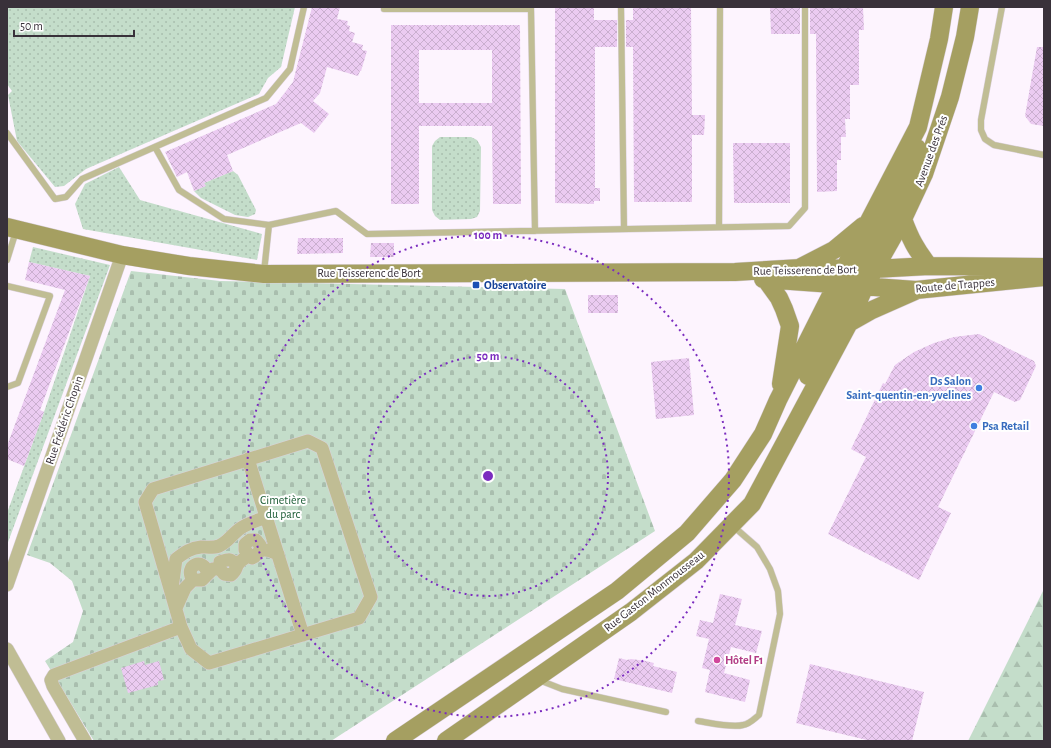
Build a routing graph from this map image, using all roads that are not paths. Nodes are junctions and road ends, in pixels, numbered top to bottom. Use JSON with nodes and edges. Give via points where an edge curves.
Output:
{"nodes":[{"id":1,"x":304,"y":7,"type":"edge"},
{"id":2,"x":384,"y":7,"type":"edge"},
{"id":3,"x":621,"y":7,"type":"edge"},
{"id":4,"x":720,"y":7,"type":"edge"},
{"id":5,"x":805,"y":7,"type":"edge"},
{"id":6,"x":944,"y":7,"type":"edge"},
{"id":7,"x":970,"y":7,"type":"edge"},
{"id":8,"x":1002,"y":7,"type":"edge"},
{"id":9,"x":531,"y":8,"type":"edge"},
{"id":10,"x":918,"y":127,"type":"junction"},
{"id":11,"x":7,"y":133,"type":"edge"},
{"id":12,"x":156,"y":147,"type":"junction"},
{"id":13,"x":1044,"y":155,"type":"edge"},
{"id":14,"x":903,"y":219,"type":"junction"},
{"id":15,"x":868,"y":222,"type":"junction"},
{"id":16,"x":269,"y":226,"type":"junction"},
{"id":17,"x":719,"y":227,"type":"junction"},
{"id":18,"x":12,"y":228,"type":"edge"},
{"id":19,"x":624,"y":229,"type":"junction"},
{"id":20,"x":535,"y":231,"type":"junction"},
{"id":21,"x":122,"y":254,"type":"junction"},
{"id":22,"x":7,"y":260,"type":"edge"},
{"id":23,"x":929,"y":266,"type":"junction"},
{"id":24,"x":1044,"y":267,"type":"edge"},
{"id":25,"x":801,"y":268,"type":"junction"},
{"id":26,"x":860,"y":269,"type":"junction"},
{"id":27,"x":735,"y":272,"type":"junction"},
{"id":28,"x":264,"y":274,"type":"junction"},
{"id":29,"x":1044,"y":277,"type":"edge"},
{"id":30,"x":766,"y":280,"type":"junction"},
{"id":31,"x":7,"y":286,"type":"edge"},
{"id":32,"x":851,"y":286,"type":"junction"},
{"id":33,"x":916,"y":290,"type":"junction"},
{"id":34,"x":849,"y":324,"type":"junction"},
{"id":35,"x":7,"y":387,"type":"edge"},
{"id":36,"x":778,"y":400,"type":"junction"},
{"id":37,"x":800,"y":416,"type":"junction"},
{"id":38,"x":248,"y":459,"type":"junction"},
{"id":39,"x":266,"y":517,"type":"junction"},
{"id":40,"x":732,"y":524,"type":"junction"},
{"id":41,"x":278,"y":554,"type":"junction"},
{"id":42,"x":7,"y":585,"type":"edge"},
{"id":43,"x":171,"y":592,"type":"junction"},
{"id":44,"x":176,"y":608,"type":"junction"},
{"id":45,"x":181,"y":627,"type":"junction"},
{"id":46,"x":303,"y":635,"type":"junction"},
{"id":47,"x":7,"y":649,"type":"edge"},
{"id":48,"x":536,"y":679,"type":"junction"},
{"id":49,"x":666,"y":712,"type":"dead end"},
{"id":50,"x":698,"y":721,"type":"dead end"},
{"id":51,"x":58,"y":741,"type":"edge"},
{"id":52,"x":85,"y":741,"type":"edge"},
{"id":53,"x":395,"y":741,"type":"edge"},
{"id":54,"x":446,"y":741,"type":"edge"}],
"edges":[{"from":1,"to":12,"type":"lane","via":[[290,69],[266,98]]},
{"from":2,"to":9,"type":"lane"},
{"from":3,"to":19,"type":"lane"},
{"from":4,"to":17,"type":"lane"},
{"from":5,"to":17,"type":"lane","via":[[805,208],[789,226]]},
{"from":6,"to":10,"type":"main road","name":"Avenue des Prés"},
{"from":7,"to":14,"type":"main road","name":"Avenue des Prés","via":[[950,97],[924,174]]},
{"from":8,"to":13,"type":"lane","via":[[981,130],[985,139],[994,145]]},
{"from":9,"to":20,"type":"lane"},
{"from":10,"to":15,"type":"main road","name":"Avenue des Prés"},
{"from":10,"to":26,"type":"main road","via":[[922,134],[905,182]]},
{"from":11,"to":12,"type":"lane","via":[[55,199],[66,197],[82,179]]},
{"from":12,"to":16,"type":"lane","via":[[179,190],[224,219]]},
{"from":14,"to":23,"type":"main road","via":[[911,240]]},
{"from":14,"to":26,"type":"main road","name":"Avenue des Prés"},
{"from":15,"to":25,"type":"main road","via":[[834,250]]},
{"from":15,"to":26,"type":"main road","name":"Avenue des Prés"},
{"from":16,"to":20,"type":"lane","via":[[336,211],[367,234]]},
{"from":16,"to":28,"type":"lane"},
{"from":17,"to":19,"type":"lane"},
{"from":18,"to":21,"type":"main road","name":"Rue Teisserenc de Bort"},
{"from":18,"to":22,"type":"lane"},
{"from":19,"to":20,"type":"lane"},
{"from":21,"to":28,"type":"main road","name":"Rue Teisserenc de Bort","via":[[189,266]]},
{"from":21,"to":42,"type":"street","name":"Rue Frédéric Chopin"},
{"from":23,"to":24,"type":"main road","name":"Route de Trappes"},
{"from":23,"to":26,"type":"main road","name":"Route de Trappes"},
{"from":25,"to":26,"type":"main road","name":"Rue Teisserenc de Bort"},
{"from":25,"to":27,"type":"main road","name":"Rue Teisserenc de Bort"},
{"from":26,"to":32,"type":"main road","name":"Avenue des Prés"},
{"from":26,"to":32,"type":"main road"},
{"from":27,"to":28,"type":"main road","name":"Rue Teisserenc de Bort"},
{"from":27,"to":30,"type":"main road","name":"Rue Teisserenc de Bort"},
{"from":29,"to":33,"type":"main road","name":"Route de Trappes"},
{"from":30,"to":32,"type":"main road","name":"Rue Teisserenc de Bort"},
{"from":30,"to":36,"type":"main road","via":[[779,298],[790,326]]},
{"from":31,"to":35,"type":"lane","via":[[50,296],[18,383]]},
{"from":32,"to":33,"type":"main road","name":"Route de Trappes"},
{"from":32,"to":34,"type":"main road","name":"Rue Gaston Monmousseau"},
{"from":32,"to":36,"type":"main road"},
{"from":32,"to":37,"type":"main road","via":[[794,405]]},
{"from":33,"to":34,"type":"main road","via":[[872,310]]},
{"from":34,"to":37,"type":"main road","name":"Rue Gaston Monmousseau"},
{"from":36,"to":53,"type":"main road","name":"Rue Gaston Monmousseau","via":[[763,434],[733,480],[687,533],[617,591]]},
{"from":37,"to":40,"type":"main road","name":"Rue Gaston Monmousseau","via":[[752,504]]},
{"from":38,"to":39,"type":"street"},
{"from":38,"to":43,"type":"street","via":[[153,489],[145,502]]},
{"from":38,"to":46,"type":"street","via":[[308,441],[322,448],[371,597],[359,618]]},
{"from":39,"to":41,"type":"street"},
{"from":39,"to":43,"type":"street","via":[[242,528],[225,543],[188,550],[176,559]]},
{"from":40,"to":48,"type":"main road","name":"Rue Gaston Monmousseau","via":[[696,561],[655,594]]},
{"from":40,"to":50,"type":"lane","via":[[757,547],[770,569],[778,591],[780,614],[759,715],[753,721],[736,727]]},
{"from":41,"to":44,"type":"street","via":[[266,550],[254,553],[237,565],[228,559],[220,562],[214,572],[203,565],[193,566],[190,570],[193,580],[185,588]]},
{"from":41,"to":46,"type":"street"},
{"from":43,"to":44,"type":"street"},
{"from":44,"to":45,"type":"street"},
{"from":45,"to":46,"type":"street","via":[[192,650],[209,663]]},
{"from":45,"to":52,"type":"street","via":[[54,675],[51,680],[53,686]]},
{"from":47,"to":51,"type":"street"},
{"from":48,"to":49,"type":"lane","via":[[562,689]]},
{"from":48,"to":54,"type":"main road","name":"Rue Gaston Monmousseau"}]}
